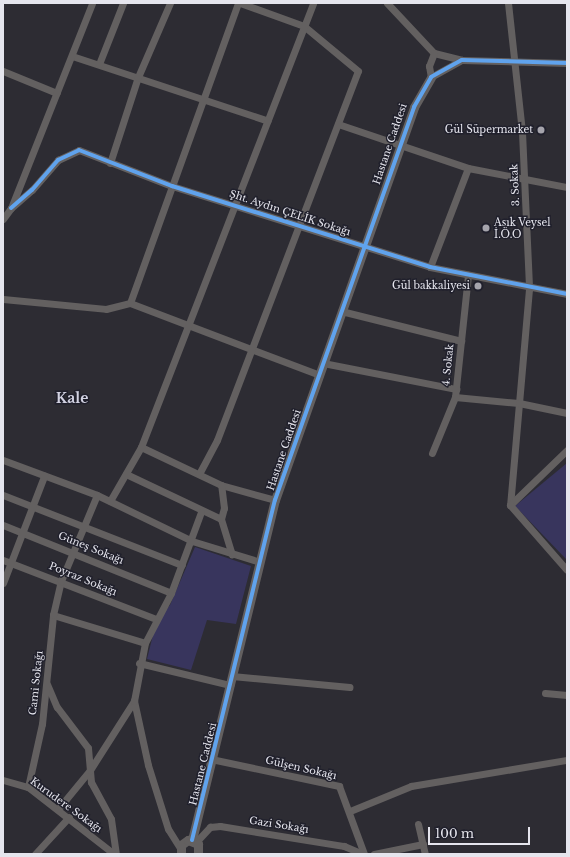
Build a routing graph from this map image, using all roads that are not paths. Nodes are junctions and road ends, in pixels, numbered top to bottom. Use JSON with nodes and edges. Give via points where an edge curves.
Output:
{"nodes":[{"id":1,"x":92,"y":3,"type":"edge"},
{"id":2,"x":123,"y":3,"type":"edge"},
{"id":3,"x":170,"y":3,"type":"edge"},
{"id":4,"x":239,"y":3,"type":"edge"},
{"id":5,"x":313,"y":3,"type":"edge"},
{"id":6,"x":387,"y":3,"type":"edge"},
{"id":7,"x":508,"y":3,"type":"edge"},
{"id":8,"x":304,"y":26,"type":"junction"},
{"id":9,"x":434,"y":53,"type":"junction"},
{"id":10,"x":72,"y":56,"type":"junction"},
{"id":11,"x":462,"y":60,"type":"junction"},
{"id":12,"x":516,"y":61,"type":"junction"},
{"id":13,"x":567,"y":63,"type":"edge"},
{"id":14,"x":99,"y":64,"type":"junction"},
{"id":15,"x":3,"y":71,"type":"edge"},
{"id":16,"x":138,"y":77,"type":"junction"},
{"id":17,"x":431,"y":77,"type":"junction"},
{"id":18,"x":57,"y":94,"type":"junction"},
{"id":19,"x":203,"y":99,"type":"junction"},
{"id":20,"x":268,"y":121,"type":"junction"},
{"id":21,"x":338,"y":124,"type":"junction"},
{"id":22,"x":401,"y":147,"type":"junction"},
{"id":23,"x":110,"y":163,"type":"junction"},
{"id":24,"x":468,"y":168,"type":"junction"},
{"id":25,"x":524,"y":180,"type":"junction"},
{"id":26,"x":172,"y":186,"type":"junction"},
{"id":27,"x":567,"y":188,"type":"edge"},
{"id":28,"x":237,"y":206,"type":"junction"},
{"id":29,"x":11,"y":208,"type":"junction"},
{"id":30,"x":3,"y":219,"type":"edge"},
{"id":31,"x":298,"y":228,"type":"junction"},
{"id":32,"x":363,"y":247,"type":"junction"},
{"id":33,"x":430,"y":268,"type":"junction"},
{"id":34,"x":468,"y":275,"type":"junction"},
{"id":35,"x":529,"y":289,"type":"junction"},
{"id":36,"x":567,"y":294,"type":"edge"},
{"id":37,"x":3,"y":299,"type":"edge"},
{"id":38,"x":130,"y":304,"type":"junction"},
{"id":39,"x":341,"y":311,"type":"junction"},
{"id":40,"x":190,"y":325,"type":"junction"},
{"id":41,"x":461,"y":341,"type":"junction"},
{"id":42,"x":251,"y":351,"type":"junction"},
{"id":43,"x":324,"y":363,"type":"junction"},
{"id":44,"x":320,"y":375,"type":"junction"},
{"id":45,"x":455,"y":393,"type":"junction"},
{"id":46,"x":519,"y":403,"type":"junction"},
{"id":47,"x":567,"y":413,"type":"edge"},
{"id":48,"x":141,"y":447,"type":"junction"},
{"id":49,"x":567,"y":450,"type":"edge"},
{"id":50,"x":432,"y":453,"type":"dead end"},
{"id":51,"x":3,"y":460,"type":"edge"},
{"id":52,"x":126,"y":474,"type":"junction"},
{"id":53,"x":199,"y":474,"type":"junction"},
{"id":54,"x":44,"y":476,"type":"junction"},
{"id":55,"x":221,"y":485,"type":"junction"},
{"id":56,"x":3,"y":494,"type":"edge"},
{"id":57,"x":97,"y":495,"type":"junction"},
{"id":58,"x":275,"y":500,"type":"junction"},
{"id":59,"x":110,"y":501,"type":"junction"},
{"id":60,"x":32,"y":504,"type":"junction"},
{"id":61,"x":510,"y":505,"type":"junction"},
{"id":62,"x":201,"y":512,"type":"junction"},
{"id":63,"x":221,"y":519,"type":"junction"},
{"id":64,"x":3,"y":525,"type":"edge"},
{"id":65,"x":82,"y":526,"type":"junction"},
{"id":66,"x":22,"y":532,"type":"junction"},
{"id":67,"x":192,"y":541,"type":"junction"},
{"id":68,"x":74,"y":552,"type":"junction"},
{"id":69,"x":232,"y":554,"type":"junction"},
{"id":70,"x":6,"y":561,"type":"edge"},
{"id":71,"x":257,"y":561,"type":"junction"},
{"id":72,"x":182,"y":565,"type":"junction"},
{"id":73,"x":567,"y":570,"type":"edge"},
{"id":74,"x":61,"y":581,"type":"junction"},
{"id":75,"x":3,"y":583,"type":"edge"},
{"id":76,"x":171,"y":593,"type":"junction"},
{"id":77,"x":53,"y":615,"type":"junction"},
{"id":78,"x":156,"y":619,"type":"junction"},
{"id":79,"x":145,"y":643,"type":"junction"},
{"id":80,"x":139,"y":663,"type":"junction"},
{"id":81,"x":232,"y":676,"type":"junction"},
{"id":82,"x":46,"y":684,"type":"junction"},
{"id":83,"x":230,"y":685,"type":"junction"},
{"id":84,"x":349,"y":687,"type":"dead end"},
{"id":85,"x":545,"y":693,"type":"dead end"},
{"id":86,"x":567,"y":695,"type":"edge"},
{"id":87,"x":134,"y":701,"type":"junction"},
{"id":88,"x":211,"y":759,"type":"junction"},
{"id":89,"x":567,"y":760,"type":"edge"},
{"id":90,"x":90,"y":770,"type":"junction"},
{"id":91,"x":3,"y":780,"type":"edge"},
{"id":92,"x":28,"y":787,"type":"junction"},
{"id":93,"x":58,"y":809,"type":"junction"},
{"id":94,"x":350,"y":811,"type":"junction"},
{"id":95,"x":69,"y":817,"type":"junction"},
{"id":96,"x":418,"y":824,"type":"dead end"},
{"id":97,"x":194,"y":841,"type":"junction"},
{"id":98,"x":423,"y":844,"type":"junction"},
{"id":99,"x":180,"y":851,"type":"edge"},
{"id":100,"x":35,"y":854,"type":"edge"},
{"id":101,"x":115,"y":854,"type":"edge"},
{"id":102,"x":199,"y":854,"type":"edge"},
{"id":103,"x":364,"y":854,"type":"edge"},
{"id":104,"x":374,"y":854,"type":"edge"},
{"id":105,"x":425,"y":854,"type":"edge"}],
"edges":[{"from":1,"to":10,"type":"street"},
{"from":2,"to":14,"type":"street"},
{"from":3,"to":16,"type":"street"},
{"from":4,"to":8,"type":"street"},
{"from":4,"to":19,"type":"street"},
{"from":5,"to":8,"type":"street"},
{"from":6,"to":9,"type":"street"},
{"from":7,"to":12,"type":"street","name":"3. Sokak"},
{"from":8,"to":20,"type":"street"},
{"from":8,"to":21,"type":"street","via":[[358,71]]},
{"from":9,"to":11,"type":"street"},
{"from":9,"to":17,"type":"street","via":[[429,66]]},
{"from":10,"to":14,"type":"street"},
{"from":10,"to":18,"type":"street"},
{"from":11,"to":12,"type":"street"},
{"from":11,"to":17,"type":"street"},
{"from":12,"to":13,"type":"street"},
{"from":12,"to":25,"type":"street","name":"3. Sokak"},
{"from":14,"to":16,"type":"street"},
{"from":15,"to":18,"type":"street"},
{"from":16,"to":19,"type":"street"},
{"from":16,"to":23,"type":"street"},
{"from":17,"to":22,"type":"street","name":"Hastane Caddesi","via":[[414,107]]},
{"from":18,"to":29,"type":"street"},
{"from":19,"to":20,"type":"street"},
{"from":19,"to":26,"type":"street"},
{"from":20,"to":28,"type":"street"},
{"from":21,"to":22,"type":"street"},
{"from":21,"to":31,"type":"street"},
{"from":22,"to":24,"type":"street"},
{"from":22,"to":32,"type":"street","name":"Hastane Caddesi"},
{"from":23,"to":26,"type":"street","name":"Şht. Aydın ÇELİK Sokağı"},
{"from":23,"to":29,"type":"street","name":"Şht. Aydın ÇELİK Sokağı","via":[[79,150],[58,160],[32,190]]},
{"from":24,"to":25,"type":"street"},
{"from":24,"to":33,"type":"street"},
{"from":25,"to":27,"type":"street"},
{"from":25,"to":35,"type":"street","name":"3. Sokak"},
{"from":26,"to":28,"type":"street","name":"Şht. Aydın ÇELİK Sokağı"},
{"from":26,"to":38,"type":"street"},
{"from":28,"to":31,"type":"street","name":"Şht. Aydın ÇELİK Sokağı"},
{"from":28,"to":40,"type":"street"},
{"from":29,"to":30,"type":"street"},
{"from":31,"to":32,"type":"street","name":"Şht. Aydın ÇELİK Sokağı"},
{"from":31,"to":42,"type":"street"},
{"from":32,"to":33,"type":"street","name":"Şht. Aydın ÇELİK Sokağı"},
{"from":32,"to":39,"type":"street","name":"Hastane Caddesi"},
{"from":33,"to":34,"type":"street","name":"Şht. Aydın ÇELİK Sokağı"},
{"from":34,"to":35,"type":"street","name":"Şht. Aydın ÇELİK Sokağı"},
{"from":34,"to":41,"type":"street","name":"4. Sokak"},
{"from":35,"to":36,"type":"street","name":"Şht. Aydın ÇELİK Sokağı"},
{"from":35,"to":46,"type":"street","name":"3. Sokak"},
{"from":37,"to":38,"type":"street","via":[[106,309]]},
{"from":38,"to":40,"type":"street"},
{"from":39,"to":41,"type":"street"},
{"from":39,"to":43,"type":"street","name":"Hastane Caddesi"},
{"from":40,"to":42,"type":"street"},
{"from":40,"to":48,"type":"street"},
{"from":41,"to":45,"type":"street","name":"4. Sokak"},
{"from":42,"to":44,"type":"street"},
{"from":42,"to":53,"type":"street","via":[[217,440]]},
{"from":43,"to":44,"type":"street","name":"Hastane Caddesi"},
{"from":43,"to":45,"type":"street"},
{"from":44,"to":58,"type":"street","name":"Hastane Caddesi"},
{"from":45,"to":46,"type":"street"},
{"from":45,"to":50,"type":"street","name":"4. Sokak"},
{"from":46,"to":47,"type":"street"},
{"from":46,"to":61,"type":"street","name":"3. Sokak"},
{"from":48,"to":52,"type":"street"},
{"from":48,"to":53,"type":"street"},
{"from":49,"to":61,"type":"street"},
{"from":51,"to":54,"type":"street"},
{"from":52,"to":59,"type":"street"},
{"from":52,"to":62,"type":"street"},
{"from":53,"to":55,"type":"street"},
{"from":54,"to":57,"type":"street"},
{"from":54,"to":60,"type":"street"},
{"from":55,"to":58,"type":"street"},
{"from":55,"to":63,"type":"street","via":[[224,508]]},
{"from":56,"to":60,"type":"street"},
{"from":57,"to":59,"type":"street"},
{"from":57,"to":65,"type":"street","name":"Cami Sokağı"},
{"from":58,"to":71,"type":"street","name":"Hastane Caddesi"},
{"from":59,"to":67,"type":"street"},
{"from":60,"to":65,"type":"street"},
{"from":60,"to":66,"type":"street"},
{"from":61,"to":73,"type":"street"},
{"from":62,"to":63,"type":"street"},
{"from":62,"to":67,"type":"street"},
{"from":63,"to":69,"type":"street"},
{"from":64,"to":66,"type":"street","name":"Güneş Sokağı"},
{"from":65,"to":68,"type":"street","name":"Cami Sokağı"},
{"from":65,"to":72,"type":"street"},
{"from":66,"to":68,"type":"street","name":"Güneş Sokağı"},
{"from":66,"to":70,"type":"street"},
{"from":67,"to":69,"type":"street"},
{"from":67,"to":72,"type":"street"},
{"from":68,"to":74,"type":"street","name":"Cami Sokağı"},
{"from":68,"to":76,"type":"street","name":"Güneş Sokağı"},
{"from":69,"to":71,"type":"street"},
{"from":70,"to":74,"type":"street","name":"Poyraz Sokağı"},
{"from":70,"to":75,"type":"street"},
{"from":71,"to":81,"type":"street","name":"Hastane Caddesi"},
{"from":72,"to":76,"type":"street"},
{"from":74,"to":77,"type":"street","name":"Cami Sokağı"},
{"from":74,"to":78,"type":"street","name":"Poyraz Sokağı"},
{"from":76,"to":78,"type":"street"},
{"from":77,"to":79,"type":"street"},
{"from":77,"to":82,"type":"street","name":"Cami Sokağı"},
{"from":78,"to":79,"type":"street"},
{"from":79,"to":80,"type":"street"},
{"from":80,"to":83,"type":"street"},
{"from":80,"to":87,"type":"street"},
{"from":81,"to":83,"type":"street","name":"Hastane Caddesi"},
{"from":81,"to":84,"type":"street"},
{"from":82,"to":90,"type":"street","via":[[57,707],[88,748]]},
{"from":82,"to":92,"type":"street","name":"Cami Sokağı"},
{"from":83,"to":88,"type":"street","name":"Hastane Caddesi"},
{"from":85,"to":86,"type":"street"},
{"from":87,"to":90,"type":"street"},
{"from":87,"to":99,"type":"street","via":[[161,808],[168,829]]},
{"from":88,"to":94,"type":"street","name":"Gülşen Sokağı","via":[[339,786]]},
{"from":88,"to":97,"type":"street","name":"Hastane Caddesi"},
{"from":89,"to":94,"type":"street","via":[[411,786]]},
{"from":90,"to":93,"type":"street"},
{"from":90,"to":101,"type":"street","via":[[91,782],[111,819]]},
{"from":91,"to":92,"type":"street","name":"Kurudere Sokağı"},
{"from":92,"to":93,"type":"street","name":"Kurudere Sokağı"},
{"from":93,"to":95,"type":"street","name":"Kurudere Sokağı"},
{"from":94,"to":103,"type":"street","name":"Gülşen Sokağı"},
{"from":95,"to":100,"type":"street"},
{"from":95,"to":101,"type":"street","name":"Kurudere Sokağı"},
{"from":96,"to":98,"type":"street"},
{"from":97,"to":99,"type":"street"},
{"from":97,"to":102,"type":"street"},
{"from":97,"to":103,"type":"street","name":"Gazi Sokağı","via":[[210,827],[220,826],[344,846]]},
{"from":98,"to":104,"type":"street"},
{"from":98,"to":105,"type":"street"}]}
